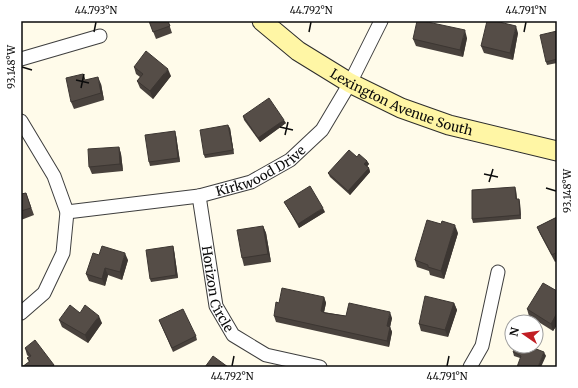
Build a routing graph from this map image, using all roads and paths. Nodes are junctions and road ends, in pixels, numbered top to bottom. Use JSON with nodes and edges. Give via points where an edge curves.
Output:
{"nodes":[{"id":1,"x":262,"y":21,"type":"edge"},
{"id":2,"x":381,"y":21,"type":"edge"},
{"id":3,"x":100,"y":36,"type":"dead end"},
{"id":4,"x":21,"y":59,"type":"edge"},
{"id":5,"x":350,"y":83,"type":"junction"},
{"id":6,"x":21,"y":121,"type":"edge"},
{"id":7,"x":557,"y":151,"type":"edge"},
{"id":8,"x":199,"y":196,"type":"junction"},
{"id":9,"x":67,"y":212,"type":"junction"},
{"id":10,"x":498,"y":272,"type":"dead end"},
{"id":11,"x":21,"y":313,"type":"edge"},
{"id":12,"x":320,"y":367,"type":"edge"},
{"id":13,"x":470,"y":367,"type":"edge"}],
"edges":[{"from":1,"to":5,"type":"street","name":"Lexington Avenue South","via":[[298,51]]},
{"from":2,"to":5,"type":"street","name":"Kirkwood Drive"},
{"from":3,"to":4,"type":"street"},
{"from":5,"to":7,"type":"street","name":"Lexington Avenue South","via":[[401,108],[449,125]]},
{"from":5,"to":8,"type":"street","name":"Kirkwood Drive","via":[[322,130],[290,160],[251,182]]},
{"from":6,"to":9,"type":"street","via":[[54,176]]},
{"from":8,"to":9,"type":"street","name":"Kirkwood Drive"},
{"from":8,"to":12,"type":"street","name":"Horizon Circle","via":[[216,306],[233,335],[266,355]]},
{"from":9,"to":11,"type":"street","via":[[63,254],[44,293]]},
{"from":10,"to":13,"type":"street","via":[[482,346]]}]}
